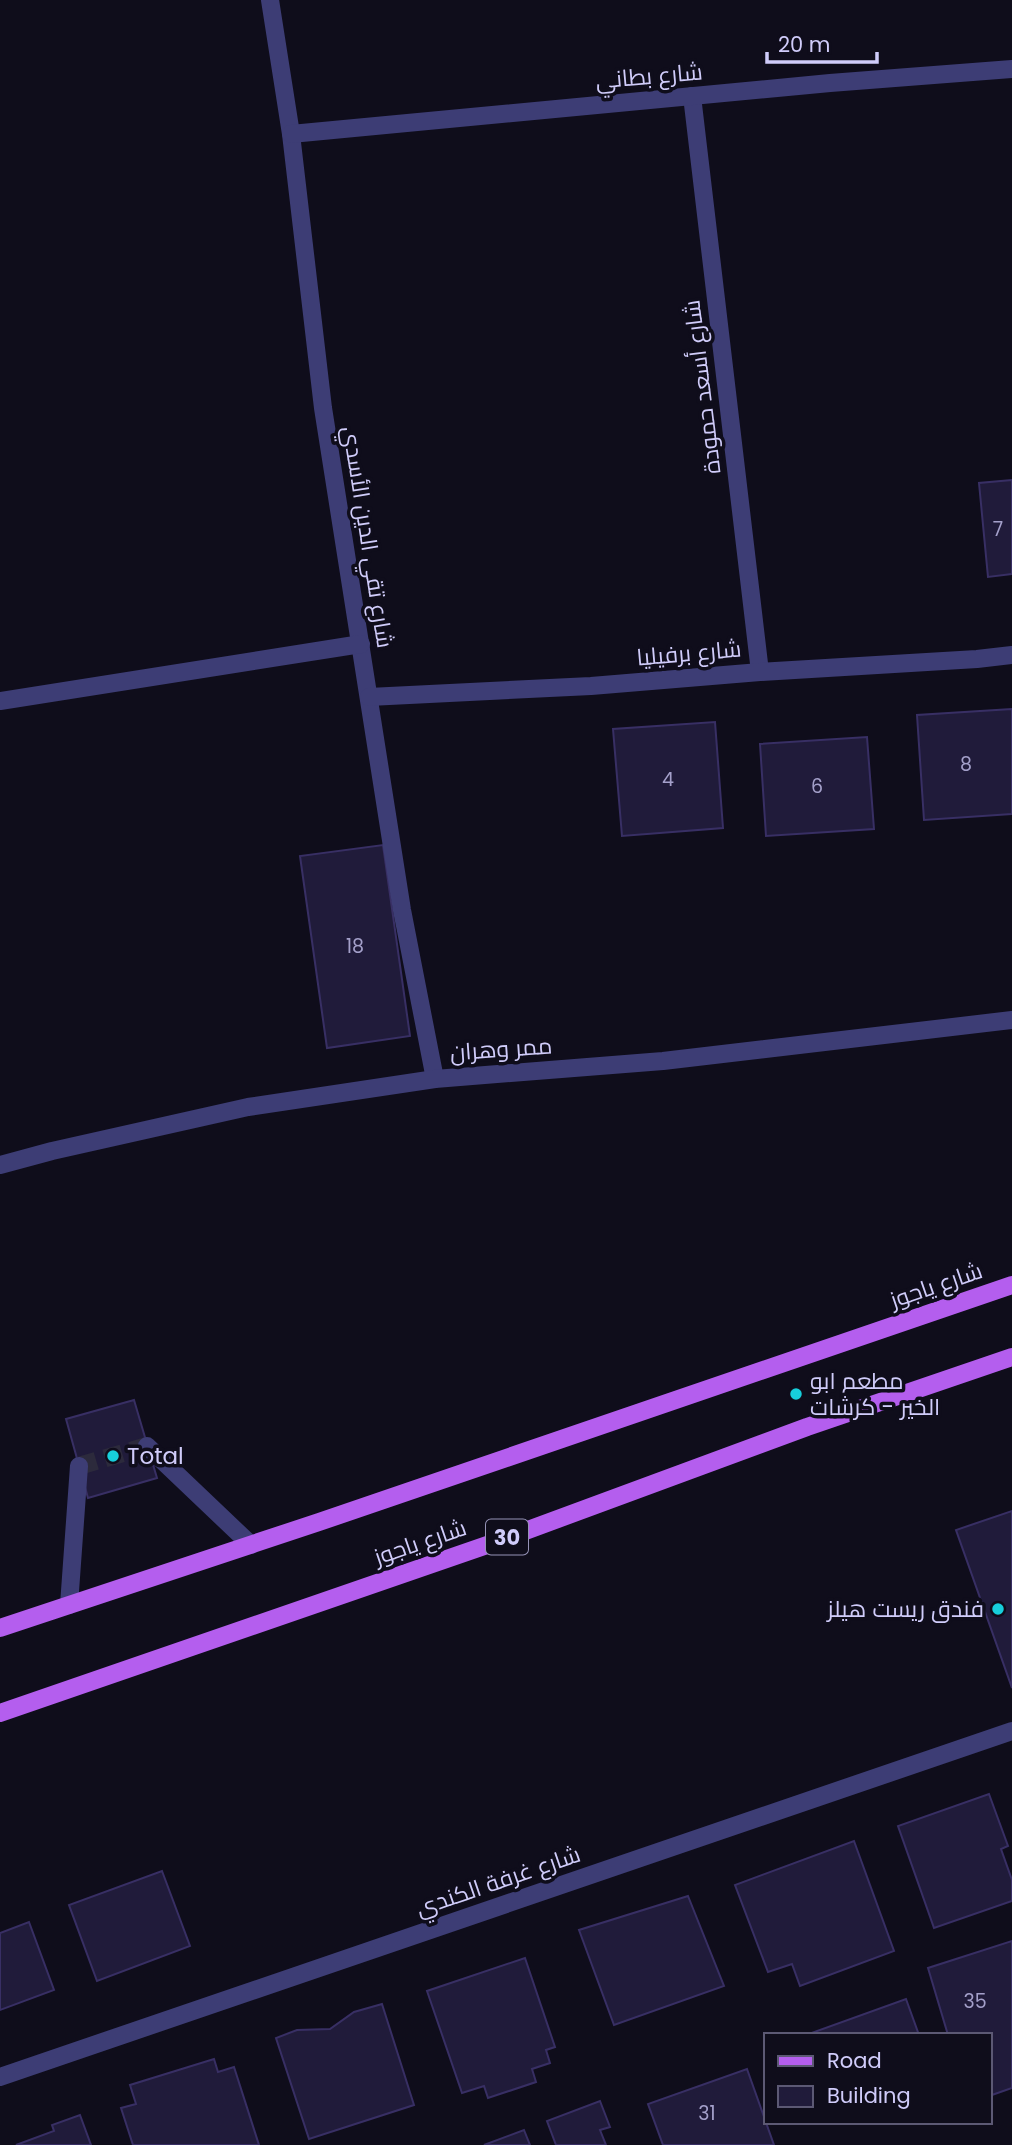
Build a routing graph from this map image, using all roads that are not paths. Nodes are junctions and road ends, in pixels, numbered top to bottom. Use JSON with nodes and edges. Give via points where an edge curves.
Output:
{"nodes":[{"id":1,"x":270,"y":0,"type":"edge"},
{"id":2,"x":1012,"y":69,"type":"edge"},
{"id":3,"x":692,"y":96,"type":"junction"},
{"id":4,"x":291,"y":134,"type":"junction"},
{"id":5,"x":361,"y":644,"type":"junction"},
{"id":6,"x":1012,"y":655,"type":"edge"},
{"id":7,"x":760,"y":672,"type":"junction"},
{"id":8,"x":369,"y":697,"type":"junction"},
{"id":9,"x":0,"y":701,"type":"edge"},
{"id":10,"x":1012,"y":1020,"type":"edge"},
{"id":11,"x":435,"y":1079,"type":"junction"},
{"id":12,"x":0,"y":1165,"type":"edge"},
{"id":13,"x":1012,"y":1285,"type":"edge"},
{"id":14,"x":1012,"y":1357,"type":"edge"},
{"id":15,"x":147,"y":1446,"type":"dead end"},
{"id":16,"x":79,"y":1466,"type":"dead end"},
{"id":17,"x":251,"y":1545,"type":"junction"},
{"id":18,"x":69,"y":1605,"type":"junction"},
{"id":19,"x":0,"y":1628,"type":"edge"},
{"id":20,"x":0,"y":1713,"type":"edge"},
{"id":21,"x":1012,"y":1731,"type":"edge"},
{"id":22,"x":0,"y":2077,"type":"edge"}],
"edges":[{"from":1,"to":4,"type":"street","name":"شارع تقي الدين الأسدي"},
{"from":2,"to":3,"type":"street","name":"شارع بطاني"},
{"from":3,"to":4,"type":"street","name":"شارع بطاني"},
{"from":3,"to":7,"type":"street","name":"شارع أسعد حمودة"},
{"from":4,"to":5,"type":"street","name":"شارع تقي الدين الأسدي","via":[[323,408]]},
{"from":5,"to":8,"type":"street","name":"شارع تقي الدين الأسدي"},
{"from":5,"to":9,"type":"street"},
{"from":6,"to":7,"type":"street","name":"شارع برفيليا"},
{"from":7,"to":8,"type":"street","name":"شارع برفيليا"},
{"from":8,"to":11,"type":"street","name":"شارع تقي الدين الأسدي","via":[[402,910]]},
{"from":10,"to":11,"type":"street","name":"ممر وهران","via":[[663,1061]]},
{"from":11,"to":12,"type":"street","name":"ممر وهران","via":[[248,1107]]},
{"from":13,"to":17,"type":"main road","name":"شارع ياجوز"},
{"from":14,"to":20,"type":"main road","name":"شارع ياجوز","number":"30"},
{"from":15,"to":17,"type":"street"},
{"from":16,"to":18,"type":"street"},
{"from":17,"to":18,"type":"main road","name":"شارع ياجوز"},
{"from":18,"to":19,"type":"main road","name":"شارع ياجوز"},
{"from":21,"to":22,"type":"street","name":"شارع غرفة الكندي"}]}
